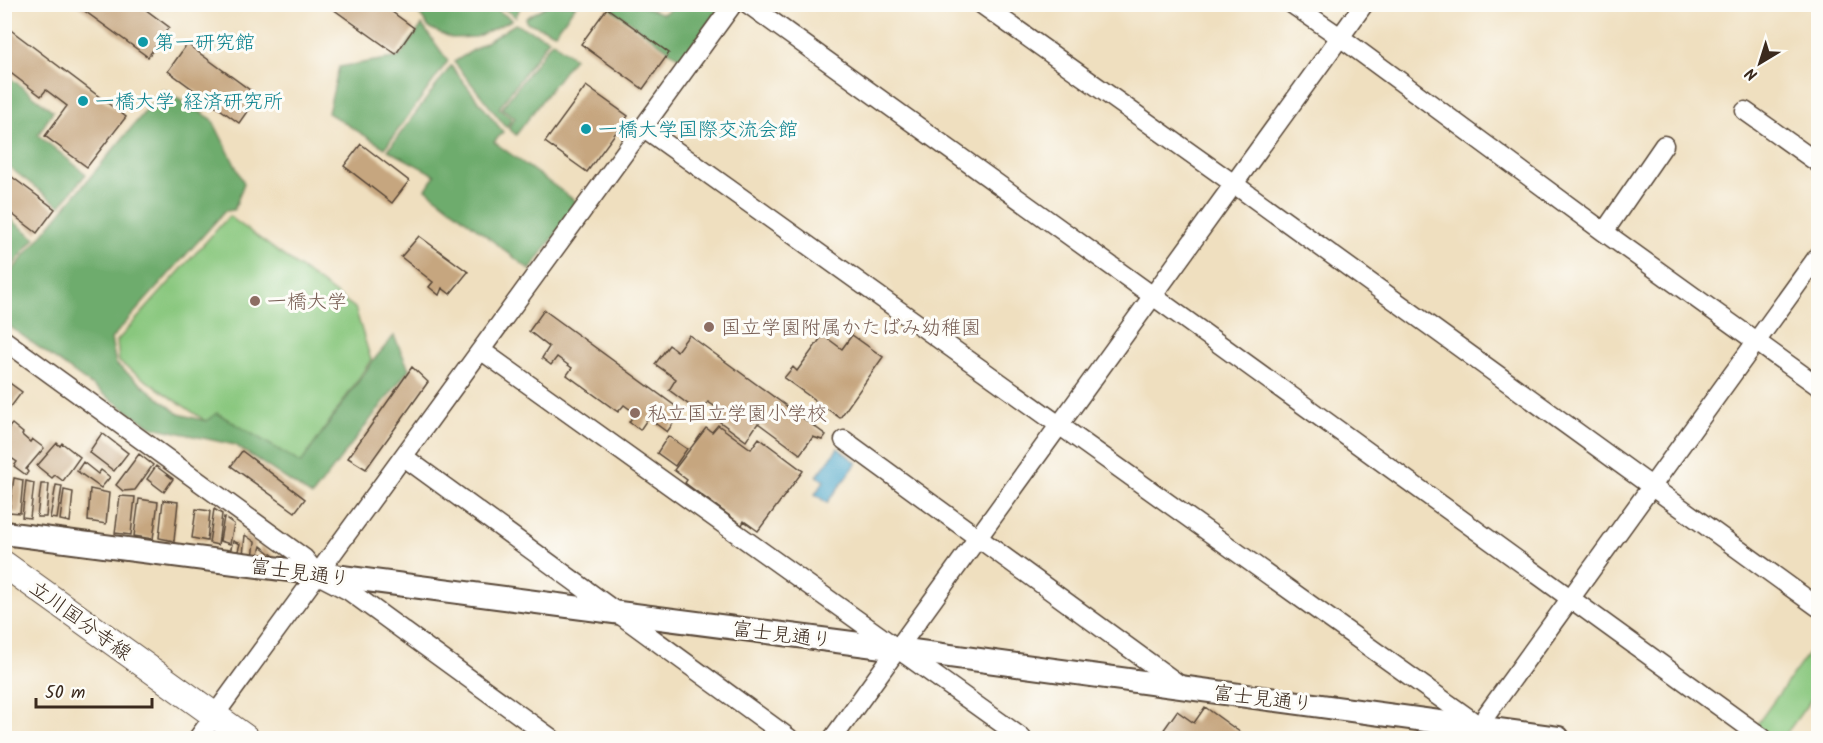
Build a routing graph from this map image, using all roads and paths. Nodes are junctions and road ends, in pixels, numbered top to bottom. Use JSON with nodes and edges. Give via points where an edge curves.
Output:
{"nodes":[{"id":1,"x":733,"y":4,"type":"edge"},
{"id":2,"x":748,"y":4,"type":"edge"},
{"id":3,"x":981,"y":4,"type":"edge"},
{"id":4,"x":1292,"y":4,"type":"edge"},
{"id":5,"x":1364,"y":4,"type":"edge"},
{"id":6,"x":1340,"y":37,"type":"junction"},
{"id":7,"x":1745,"y":111,"type":"dead end"},
{"id":8,"x":644,"y":128,"type":"junction"},
{"id":9,"x":1664,"y":145,"type":"dead end"},
{"id":10,"x":1818,"y":163,"type":"edge"},
{"id":11,"x":1234,"y":184,"type":"junction"},
{"id":12,"x":1604,"y":232,"type":"junction"},
{"id":13,"x":1818,"y":256,"type":"edge"},
{"id":14,"x":1153,"y":296,"type":"junction"},
{"id":15,"x":4,"y":340,"type":"edge"},
{"id":16,"x":1756,"y":342,"type":"junction"},
{"id":17,"x":482,"y":351,"type":"junction"},
{"id":18,"x":1818,"y":386,"type":"edge"},
{"id":19,"x":1060,"y":425,"type":"junction"},
{"id":20,"x":844,"y":440,"type":"dead end"},
{"id":21,"x":404,"y":457,"type":"junction"},
{"id":22,"x":1651,"y":487,"type":"junction"},
{"id":23,"x":4,"y":533,"type":"edge"},
{"id":24,"x":979,"y":538,"type":"junction"},
{"id":25,"x":4,"y":564,"type":"edge"},
{"id":26,"x":318,"y":575,"type":"junction"},
{"id":27,"x":1570,"y":599,"type":"junction"},
{"id":28,"x":1818,"y":607,"type":"edge"},
{"id":29,"x":620,"y":614,"type":"junction"},
{"id":30,"x":898,"y":649,"type":"junction"},
{"id":31,"x":1185,"y":688,"type":"junction"},
{"id":32,"x":214,"y":716,"type":"junction"},
{"id":33,"x":1489,"y":733,"type":"edge"},
{"id":34,"x":198,"y":738,"type":"edge"},
{"id":35,"x":246,"y":738,"type":"edge"},
{"id":36,"x":551,"y":738,"type":"edge"},
{"id":37,"x":789,"y":738,"type":"edge"},
{"id":38,"x":833,"y":738,"type":"edge"},
{"id":39,"x":1022,"y":738,"type":"edge"},
{"id":40,"x":1558,"y":738,"type":"edge"},
{"id":41,"x":1763,"y":738,"type":"edge"}],
"edges":[{"from":1,"to":8,"type":"street"},
{"from":2,"to":14,"type":"street"},
{"from":3,"to":11,"type":"street"},
{"from":4,"to":6,"type":"street"},
{"from":5,"to":6,"type":"street"},
{"from":6,"to":11,"type":"street"},
{"from":6,"to":12,"type":"street"},
{"from":7,"to":10,"type":"street"},
{"from":8,"to":17,"type":"street"},
{"from":8,"to":19,"type":"street"},
{"from":9,"to":12,"type":"street"},
{"from":11,"to":14,"type":"street"},
{"from":11,"to":22,"type":"street"},
{"from":12,"to":16,"type":"street"},
{"from":13,"to":16,"type":"street"},
{"from":14,"to":19,"type":"street"},
{"from":14,"to":27,"type":"street"},
{"from":15,"to":26,"type":"street","via":[[304,558]]},
{"from":16,"to":18,"type":"street"},
{"from":16,"to":22,"type":"street"},
{"from":17,"to":21,"type":"street"},
{"from":17,"to":30,"type":"street"},
{"from":19,"to":24,"type":"street"},
{"from":19,"to":33,"type":"street"},
{"from":20,"to":24,"type":"street"},
{"from":21,"to":26,"type":"street"},
{"from":21,"to":29,"type":"street"},
{"from":22,"to":27,"type":"street"},
{"from":22,"to":28,"type":"street"},
{"from":23,"to":26,"type":"street","name":"富士見通り"},
{"from":24,"to":30,"type":"street"},
{"from":24,"to":31,"type":"street"},
{"from":25,"to":32,"type":"main road","name":"立川国分寺線"},
{"from":26,"to":29,"type":"street","name":"富士見通り"},
{"from":26,"to":32,"type":"street"},
{"from":26,"to":36,"type":"street","via":[[349,591]]},
{"from":27,"to":33,"type":"street","via":[[1487,714]]},
{"from":27,"to":41,"type":"street"},
{"from":29,"to":30,"type":"street","name":"富士見通り"},
{"from":29,"to":37,"type":"street"},
{"from":30,"to":31,"type":"street","name":"富士見通り"},
{"from":30,"to":38,"type":"street"},
{"from":30,"to":39,"type":"street"},
{"from":31,"to":33,"type":"street","name":"富士見通り"},
{"from":32,"to":34,"type":"street"},
{"from":32,"to":35,"type":"main road","name":"立川国分寺線"},
{"from":33,"to":40,"type":"street","name":"富士見通り"}]}
